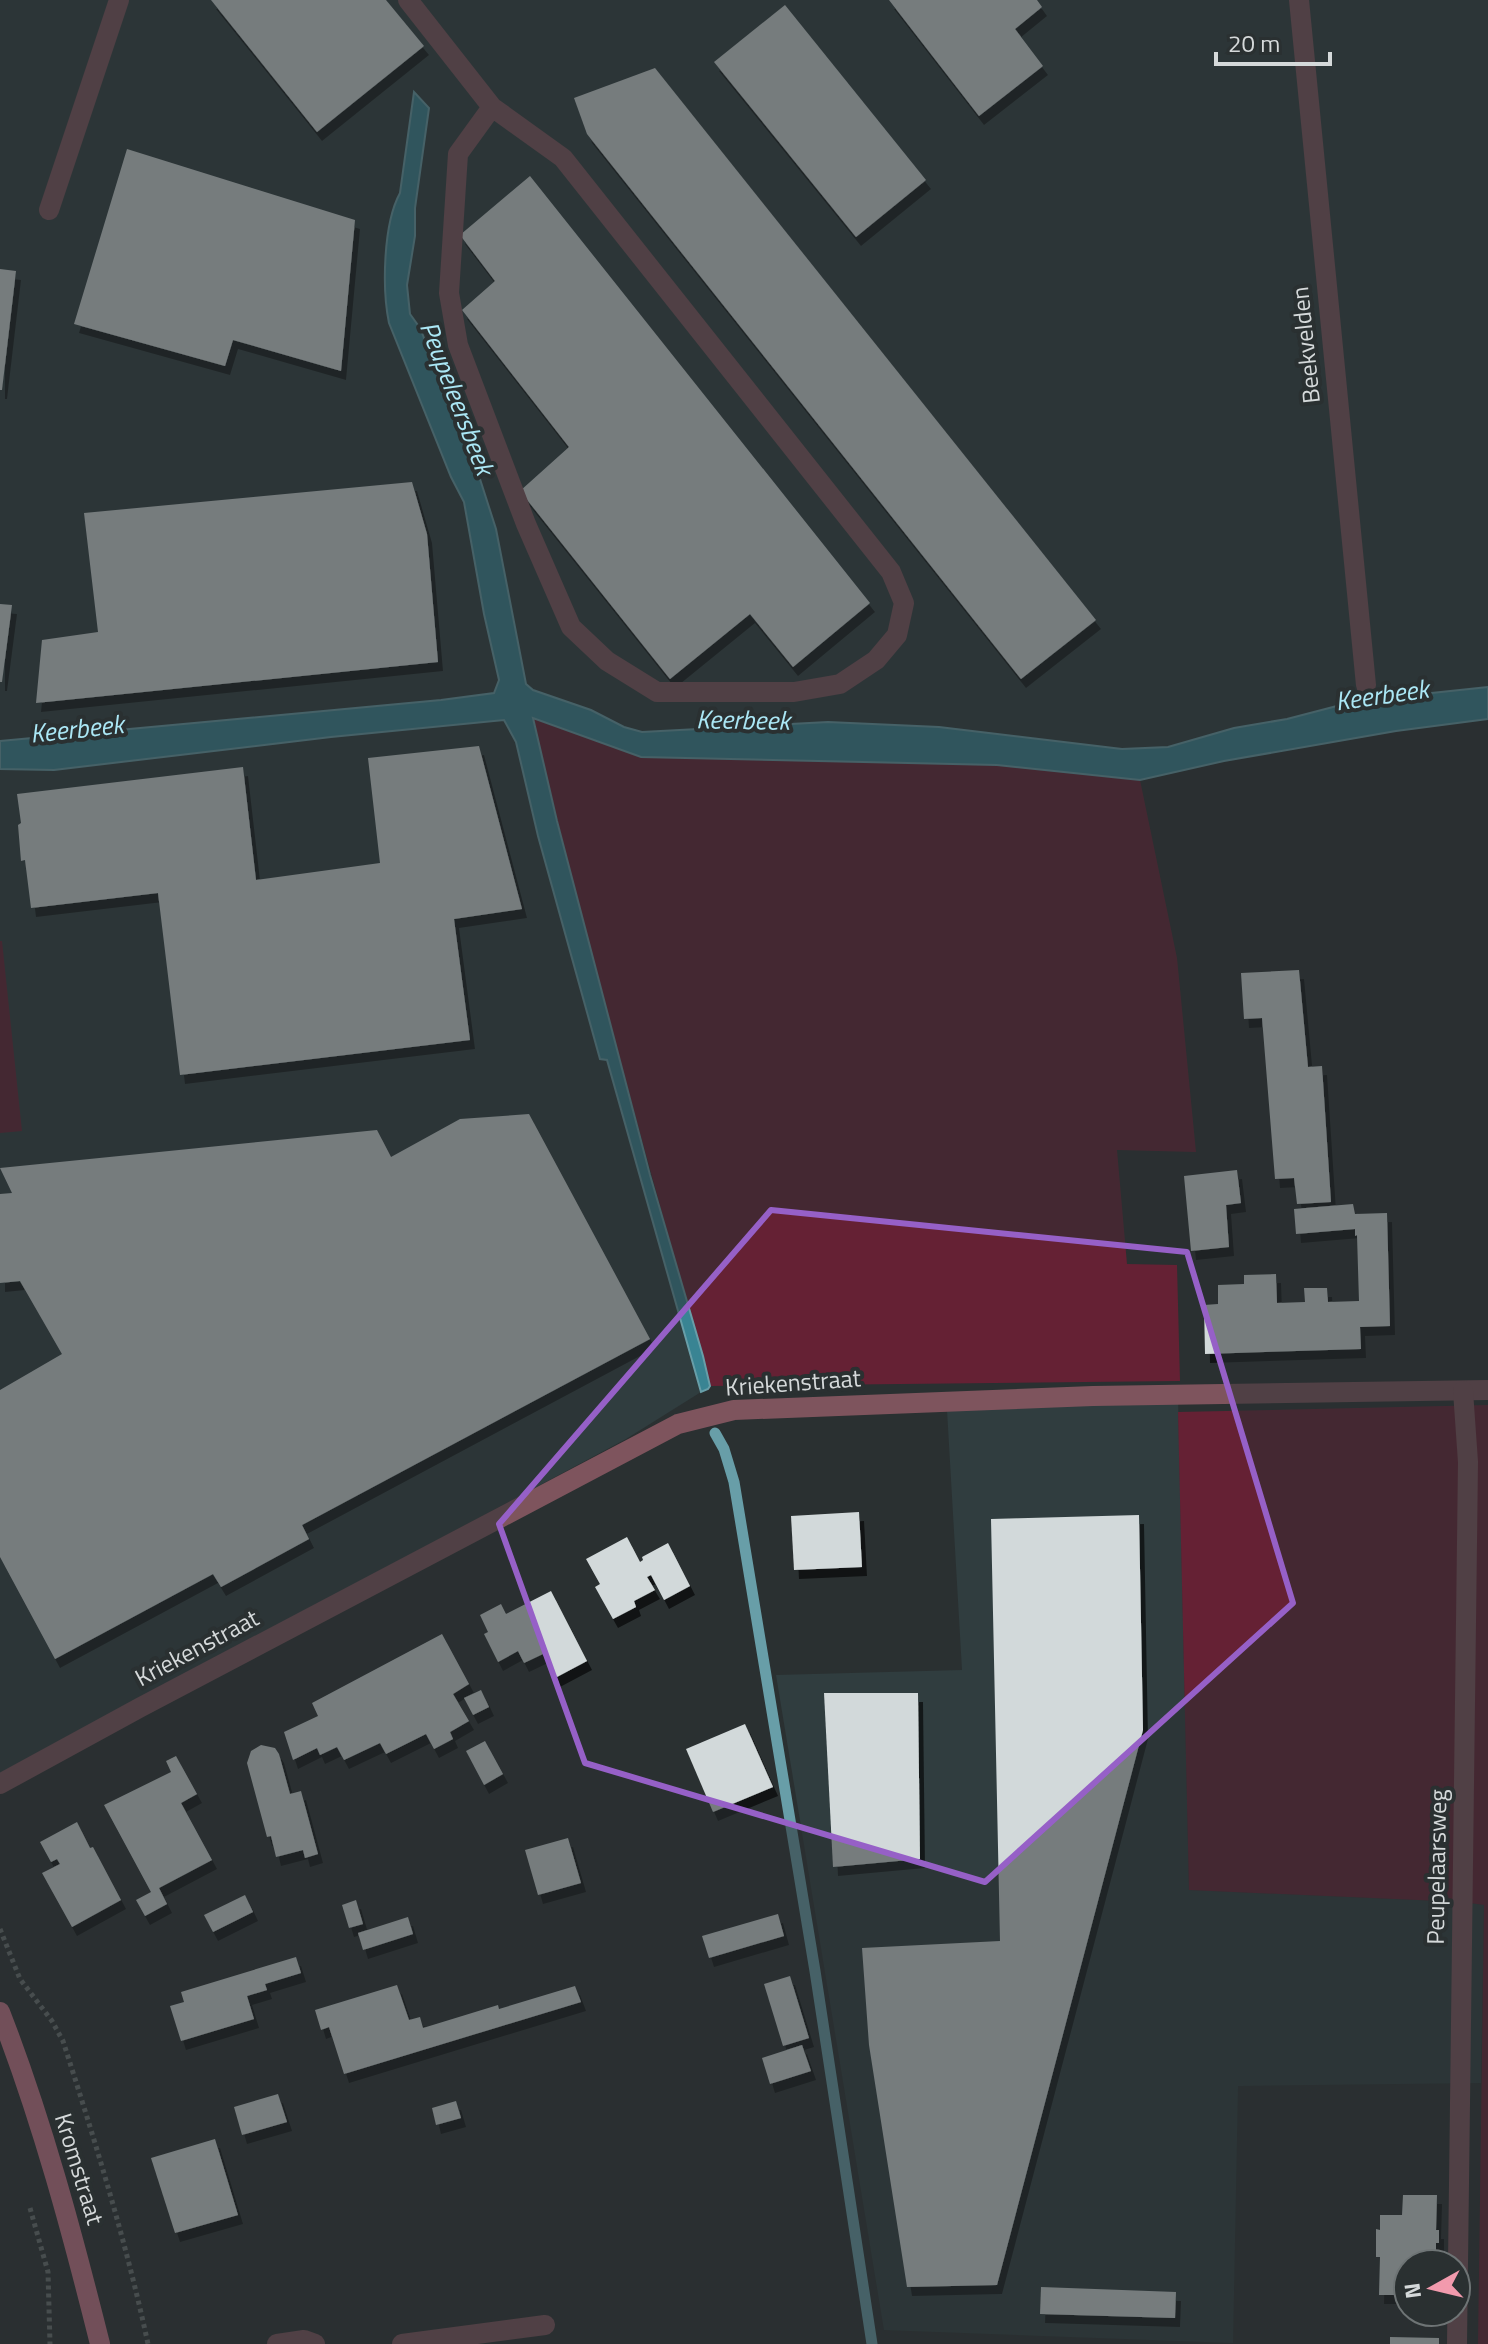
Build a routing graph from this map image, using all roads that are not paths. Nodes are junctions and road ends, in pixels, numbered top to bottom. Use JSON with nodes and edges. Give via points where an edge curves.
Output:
{"nodes":[{"id":1,"x":119,"y":0,"type":"edge"},
{"id":2,"x":408,"y":0,"type":"edge"},
{"id":3,"x":1299,"y":0,"type":"edge"},
{"id":4,"x":492,"y":107,"type":"junction"},
{"id":5,"x":49,"y":210,"type":"dead end"},
{"id":6,"x":1366,"y":685,"type":"dead end"},
{"id":7,"x":1488,"y":1390,"type":"edge"},
{"id":8,"x":1463,"y":1391,"type":"junction"},
{"id":9,"x":0,"y":1784,"type":"edge"},
{"id":10,"x":0,"y":2012,"type":"edge"},
{"id":11,"x":545,"y":2325,"type":"dead end"},
{"id":12,"x":100,"y":2344,"type":"edge"},
{"id":13,"x":277,"y":2344,"type":"edge"},
{"id":14,"x":315,"y":2344,"type":"edge"},
{"id":15,"x":402,"y":2344,"type":"edge"},
{"id":16,"x":1457,"y":2344,"type":"edge"}],
"edges":[{"from":1,"to":5,"type":"street"},
{"from":2,"to":4,"type":"street"},
{"from":3,"to":6,"type":"street","name":"Beekvelden"},
{"from":4,"to":4,"type":"street","via":[[563,158],[891,572],[904,603],[897,635],[876,660],[840,684],[794,692],[657,692],[607,661],[571,627],[458,345],[449,293],[458,154]]},
{"from":7,"to":8,"type":"street","name":"Kriekenstraat"},
{"from":8,"to":9,"type":"street","name":"Kriekenstraat","via":[[1093,1396],[734,1410],[678,1424]]},
{"from":8,"to":16,"type":"street","name":"Peupelaarsweg","via":[[1468,1462]]},
{"from":10,"to":12,"type":"main road","name":"Kromstraat","via":[[73,2238]]},
{"from":11,"to":15,"type":"street"},
{"from":13,"to":14,"type":"street"}]}
